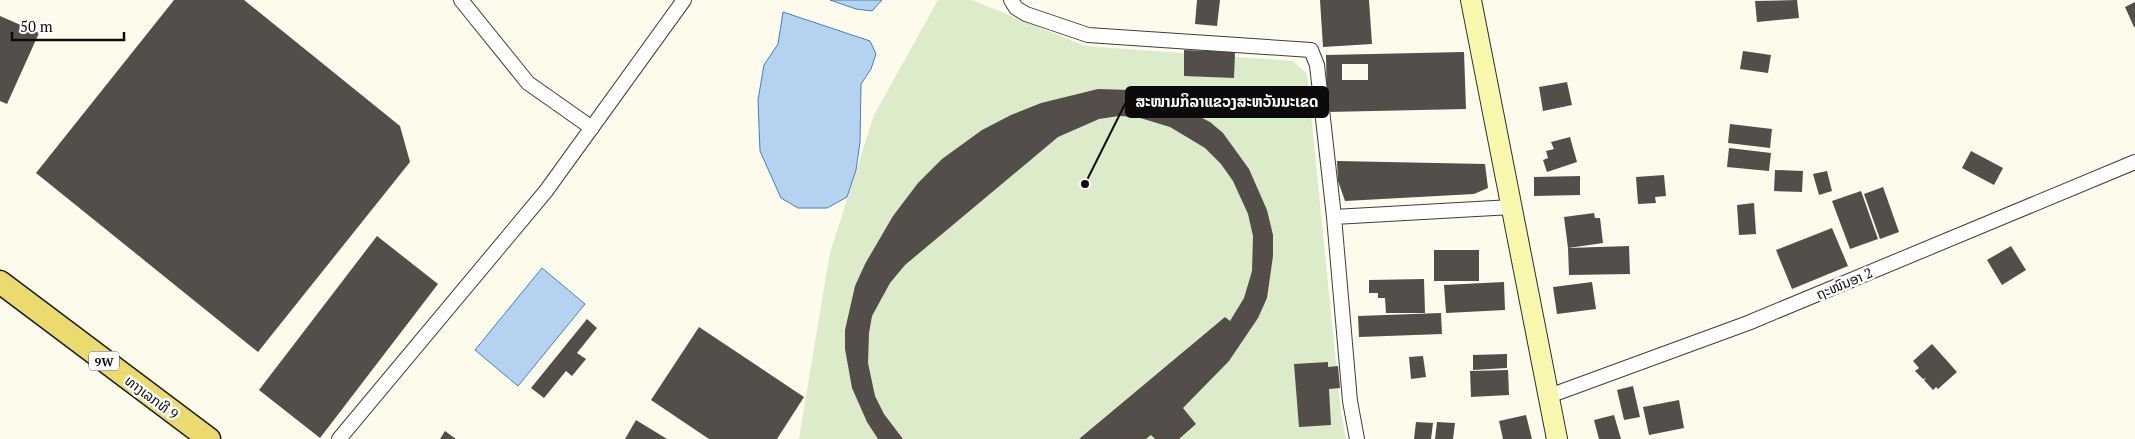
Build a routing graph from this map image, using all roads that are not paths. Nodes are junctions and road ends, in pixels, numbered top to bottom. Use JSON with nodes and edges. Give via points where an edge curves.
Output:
{"nodes":[{"id":1,"x":461,"y":0,"type":"edge"},
{"id":2,"x":684,"y":0,"type":"edge"},
{"id":3,"x":1011,"y":0,"type":"edge"},
{"id":4,"x":1471,"y":0,"type":"edge"},
{"id":5,"x":592,"y":128,"type":"junction"},
{"id":6,"x":2135,"y":162,"type":"edge"},
{"id":7,"x":1512,"y":207,"type":"junction"},
{"id":8,"x":1334,"y":217,"type":"junction"},
{"id":9,"x":0,"y":282,"type":"edge"},
{"id":10,"x":1549,"y":396,"type":"junction"},
{"id":11,"x":209,"y":439,"type":"edge"},
{"id":12,"x":339,"y":439,"type":"edge"},
{"id":13,"x":1357,"y":439,"type":"edge"},
{"id":14,"x":1557,"y":439,"type":"edge"}],
"edges":[{"from":1,"to":5,"type":"street","via":[[528,83]]},
{"from":2,"to":5,"type":"street"},
{"from":3,"to":8,"type":"street","via":[[1026,14],[1088,35],[1311,50],[1317,65]]},
{"from":4,"to":7,"type":"street"},
{"from":5,"to":12,"type":"street","via":[[546,191]]},
{"from":6,"to":10,"type":"street","name":"ຖະໜົນອາ 2","via":[[1748,323]]},
{"from":7,"to":8,"type":"street"},
{"from":7,"to":10,"type":"street"},
{"from":8,"to":13,"type":"street","via":[[1350,400]]},
{"from":9,"to":11,"type":"main road","name":"ທາງເລກທີ 9","number":"9W"},
{"from":10,"to":14,"type":"street"}]}
